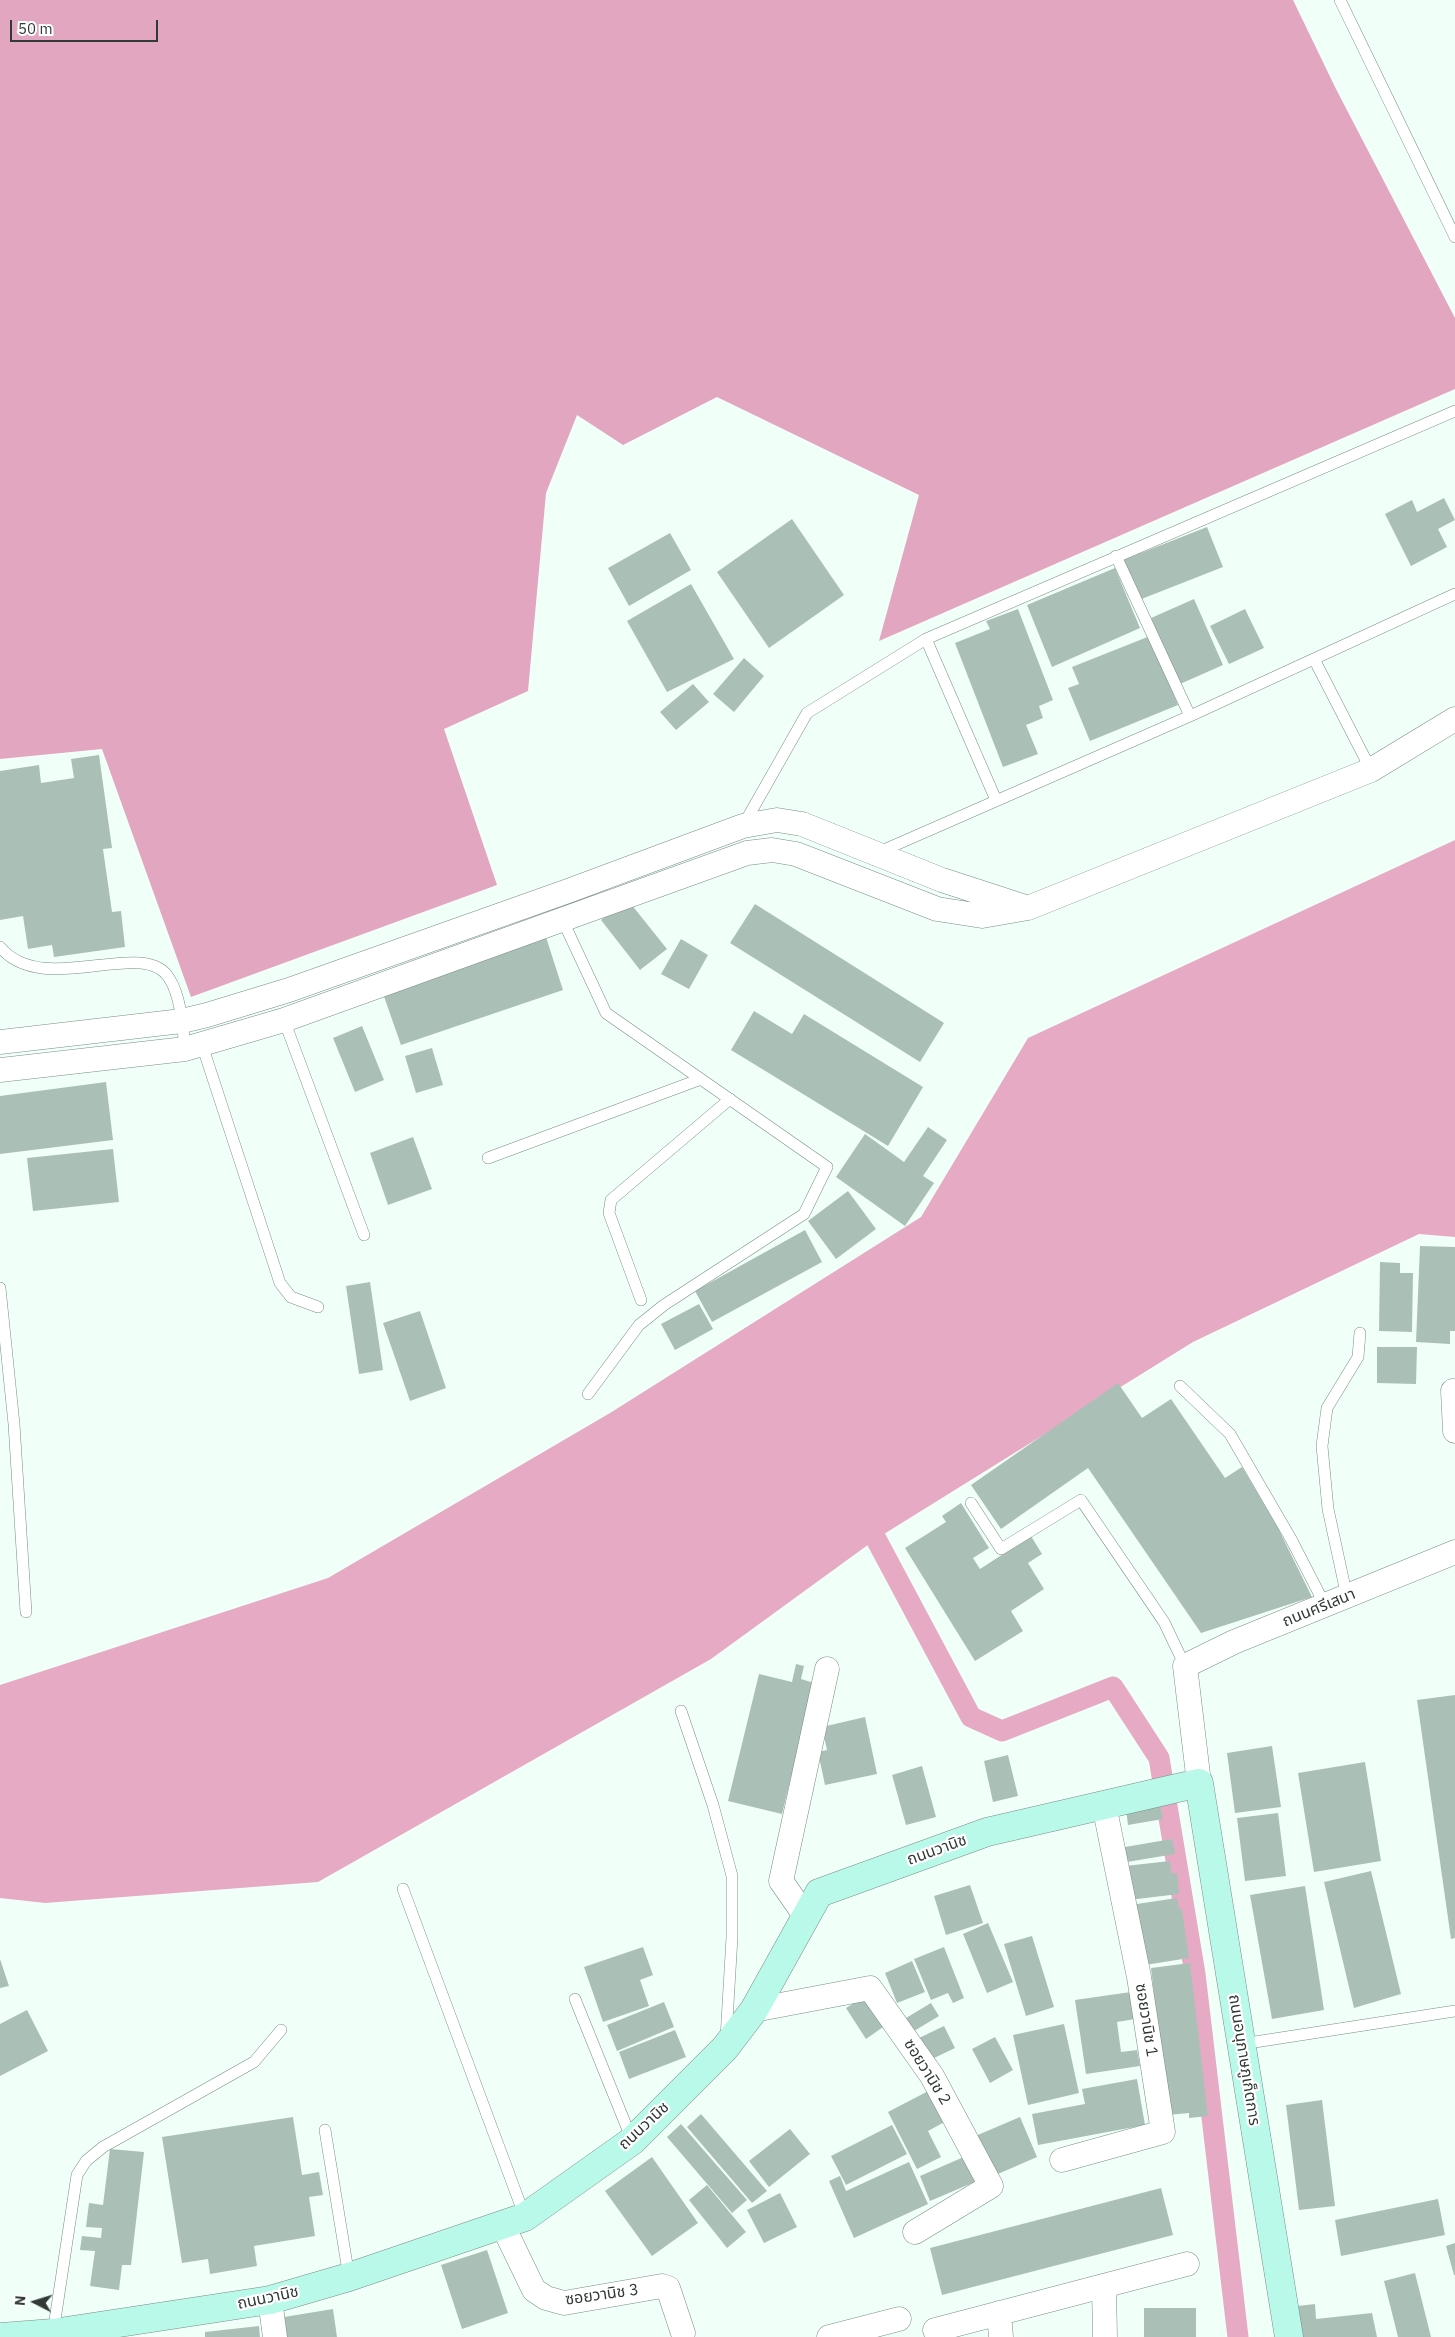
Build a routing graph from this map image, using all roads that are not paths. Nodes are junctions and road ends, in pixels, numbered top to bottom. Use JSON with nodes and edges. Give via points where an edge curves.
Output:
{"nodes":[{"id":1,"x":1340,"y":0,"type":"edge"},
{"id":2,"x":1455,"y":237,"type":"edge"},
{"id":3,"x":1455,"y":411,"type":"edge"},
{"id":4,"x":1116,"y":556,"type":"junction"},
{"id":5,"x":1455,"y":594,"type":"edge"},
{"id":6,"x":926,"y":639,"type":"junction"},
{"id":7,"x":1314,"y":659,"type":"junction"},
{"id":8,"x":1190,"y":716,"type":"junction"},
{"id":9,"x":1455,"y":719,"type":"edge"},
{"id":10,"x":1371,"y":770,"type":"junction"},
{"id":11,"x":996,"y":800,"type":"junction"},
{"id":12,"x":743,"y":826,"type":"junction"},
{"id":13,"x":876,"y":854,"type":"junction"},
{"id":14,"x":1028,"y":908,"type":"junction"},
{"id":15,"x":563,"y":921,"type":"junction"},
{"id":16,"x":0,"y":947,"type":"edge"},
{"id":17,"x":284,"y":1020,"type":"junction"},
{"id":18,"x":182,"y":1021,"type":"junction"},
{"id":19,"x":0,"y":1042,"type":"edge"},
{"id":20,"x":194,"y":1047,"type":"junction"},
{"id":21,"x":0,"y":1070,"type":"edge"},
{"id":22,"x":701,"y":1079,"type":"junction"},
{"id":23,"x":730,"y":1100,"type":"junction"},
{"id":24,"x":488,"y":1158,"type":"dead end"},
{"id":25,"x":364,"y":1235,"type":"dead end"},
{"id":26,"x":0,"y":1288,"type":"edge"},
{"id":27,"x":641,"y":1300,"type":"dead end"},
{"id":28,"x":318,"y":1307,"type":"dead end"},
{"id":29,"x":1360,"y":1333,"type":"dead end"},
{"id":30,"x":1180,"y":1386,"type":"dead end"},
{"id":31,"x":1454,"y":1391,"type":"dead end"},
{"id":32,"x":588,"y":1394,"type":"dead end"},
{"id":33,"x":1455,"y":1432,"type":"edge"},
{"id":34,"x":971,"y":1503,"type":"dead end"},
{"id":35,"x":1455,"y":1552,"type":"edge"},
{"id":36,"x":1336,"y":1601,"type":"junction"},
{"id":37,"x":26,"y":1612,"type":"dead end"},
{"id":38,"x":1185,"y":1666,"type":"junction"},
{"id":39,"x":827,"y":1669,"type":"dead end"},
{"id":40,"x":681,"y":1711,"type":"dead end"},
{"id":41,"x":1199,"y":1783,"type":"junction"},
{"id":42,"x":1104,"y":1805,"type":"junction"},
{"id":43,"x":403,"y":1889,"type":"dead end"},
{"id":44,"x":806,"y":1917,"type":"junction"},
{"id":45,"x":575,"y":1999,"type":"dead end"},
{"id":46,"x":754,"y":2010,"type":"junction"},
{"id":47,"x":1455,"y":2011,"type":"edge"},
{"id":48,"x":281,"y":2030,"type":"dead end"},
{"id":49,"x":1242,"y":2044,"type":"junction"},
{"id":50,"x":725,"y":2048,"type":"junction"},
{"id":51,"x":325,"y":2130,"type":"dead end"},
{"id":52,"x":632,"y":2141,"type":"junction"},
{"id":53,"x":1062,"y":2160,"type":"dead end"},
{"id":54,"x":513,"y":2221,"type":"junction"},
{"id":55,"x":914,"y":2232,"type":"dead end"},
{"id":56,"x":1187,"y":2264,"type":"dead end"},
{"id":57,"x":349,"y":2277,"type":"junction"},
{"id":58,"x":1104,"y":2286,"type":"junction"},
{"id":59,"x":270,"y":2300,"type":"junction"},
{"id":60,"x":999,"y":2314,"type":"junction"},
{"id":61,"x":899,"y":2320,"type":"dead end"},
{"id":62,"x":934,"y":2330,"type":"dead end"},
{"id":63,"x":53,"y":2333,"type":"junction"},
{"id":64,"x":684,"y":2333,"type":"dead end"},
{"id":65,"x":836,"y":2336,"type":"edge"},
{"id":66,"x":0,"y":2337,"type":"edge"},
{"id":67,"x":275,"y":2337,"type":"edge"},
{"id":68,"x":1001,"y":2337,"type":"edge"},
{"id":69,"x":1105,"y":2337,"type":"edge"},
{"id":70,"x":1289,"y":2337,"type":"edge"}],
"edges":[{"from":1,"to":2,"type":"lane"},
{"from":3,"to":4,"type":"lane"},
{"from":4,"to":6,"type":"lane"},
{"from":4,"to":8,"type":"lane"},
{"from":5,"to":7,"type":"lane"},
{"from":6,"to":11,"type":"lane"},
{"from":6,"to":12,"type":"lane","via":[[806,713]]},
{"from":7,"to":8,"type":"lane"},
{"from":7,"to":10,"type":"lane"},
{"from":8,"to":11,"type":"lane"},
{"from":9,"to":10,"type":"street"},
{"from":10,"to":14,"type":"street"},
{"from":11,"to":13,"type":"lane"},
{"from":12,"to":13,"type":"street","via":[[777,820],[802,824]]},
{"from":12,"to":18,"type":"street","via":[[289,990]]},
{"from":13,"to":14,"type":"street"},
{"from":14,"to":15,"type":"street","via":[[982,916],[936,910],[796,854],[772,850],[747,853]]},
{"from":15,"to":17,"type":"street"},
{"from":15,"to":22,"type":"lane","via":[[606,1013]]},
{"from":16,"to":18,"type":"lane","via":[[6,955],[28,965],[56,969],[149,962],[169,977]]},
{"from":17,"to":20,"type":"street"},
{"from":17,"to":25,"type":"lane"},
{"from":18,"to":19,"type":"street"},
{"from":18,"to":20,"type":"lane"},
{"from":20,"to":21,"type":"street"},
{"from":20,"to":28,"type":"lane","via":[[280,1283],[291,1297]]},
{"from":22,"to":23,"type":"lane"},
{"from":22,"to":24,"type":"lane"},
{"from":23,"to":27,"type":"lane","via":[[611,1200],[609,1213]]},
{"from":23,"to":32,"type":"lane","via":[[827,1167],[804,1214],[664,1305],[639,1325]]},
{"from":26,"to":37,"type":"lane","via":[[14,1424]]},
{"from":29,"to":36,"type":"lane","via":[[1358,1356],[1327,1408],[1322,1446]]},
{"from":30,"to":36,"type":"lane","via":[[1230,1434],[1291,1538]]},
{"from":31,"to":33,"type":"street"},
{"from":34,"to":38,"type":"lane","via":[[1000,1550],[1081,1500],[1164,1622]]},
{"from":35,"to":36,"type":"street","name":"ถนนศรีเสนา"},
{"from":36,"to":38,"type":"street","name":"ถนนศรีเสนา","via":[[1234,1642]]},
{"from":38,"to":41,"type":"street"},
{"from":39,"to":44,"type":"street","via":[[780,1882]]},
{"from":40,"to":50,"type":"lane","via":[[713,1804],[732,1876]]},
{"from":41,"to":42,"type":"street","name":"ถนนวานิช"},
{"from":41,"to":49,"type":"street","name":"ถนนอนุภาษภูเก็ตการ"},
{"from":42,"to":44,"type":"street","name":"ถนนวานิช","via":[[987,1832],[819,1893]]},
{"from":42,"to":53,"type":"street","name":"ซอยวานิช 1","via":[[1139,1977],[1164,2132]]},
{"from":43,"to":54,"type":"lane"},
{"from":44,"to":46,"type":"street","name":"ถนนวานิช"},
{"from":45,"to":52,"type":"lane"},
{"from":46,"to":50,"type":"street","name":"ถนนวานิช"},
{"from":46,"to":55,"type":"street","name":"ซอยวานิช 2","via":[[870,1988],[932,2076],[991,2186]]},
{"from":47,"to":49,"type":"lane"},
{"from":48,"to":63,"type":"lane","via":[[254,2062],[103,2147],[86,2161],[77,2176]]},
{"from":49,"to":70,"type":"street","name":"ถนนอนุภาษภูเก็ตการ"},
{"from":50,"to":52,"type":"street","name":"ถนนวานิช"},
{"from":51,"to":57,"type":"lane"},
{"from":52,"to":54,"type":"street","name":"ถนนวานิช"},
{"from":54,"to":57,"type":"street","name":"ถนนวานิช"},
{"from":54,"to":64,"type":"street","name":"ซอยวานิช 3","via":[[534,2290],[546,2298],[564,2303],[662,2286],[668,2288]]},
{"from":56,"to":58,"type":"street"},
{"from":57,"to":59,"type":"street","name":"ถนนวานิช"},
{"from":58,"to":60,"type":"street"},
{"from":58,"to":69,"type":"street"},
{"from":59,"to":63,"type":"street","name":"ถนนวานิช"},
{"from":59,"to":67,"type":"street"},
{"from":60,"to":62,"type":"street"},
{"from":60,"to":68,"type":"street"},
{"from":61,"to":65,"type":"street"},
{"from":63,"to":66,"type":"street","name":"ถนนวานิช"}]}
